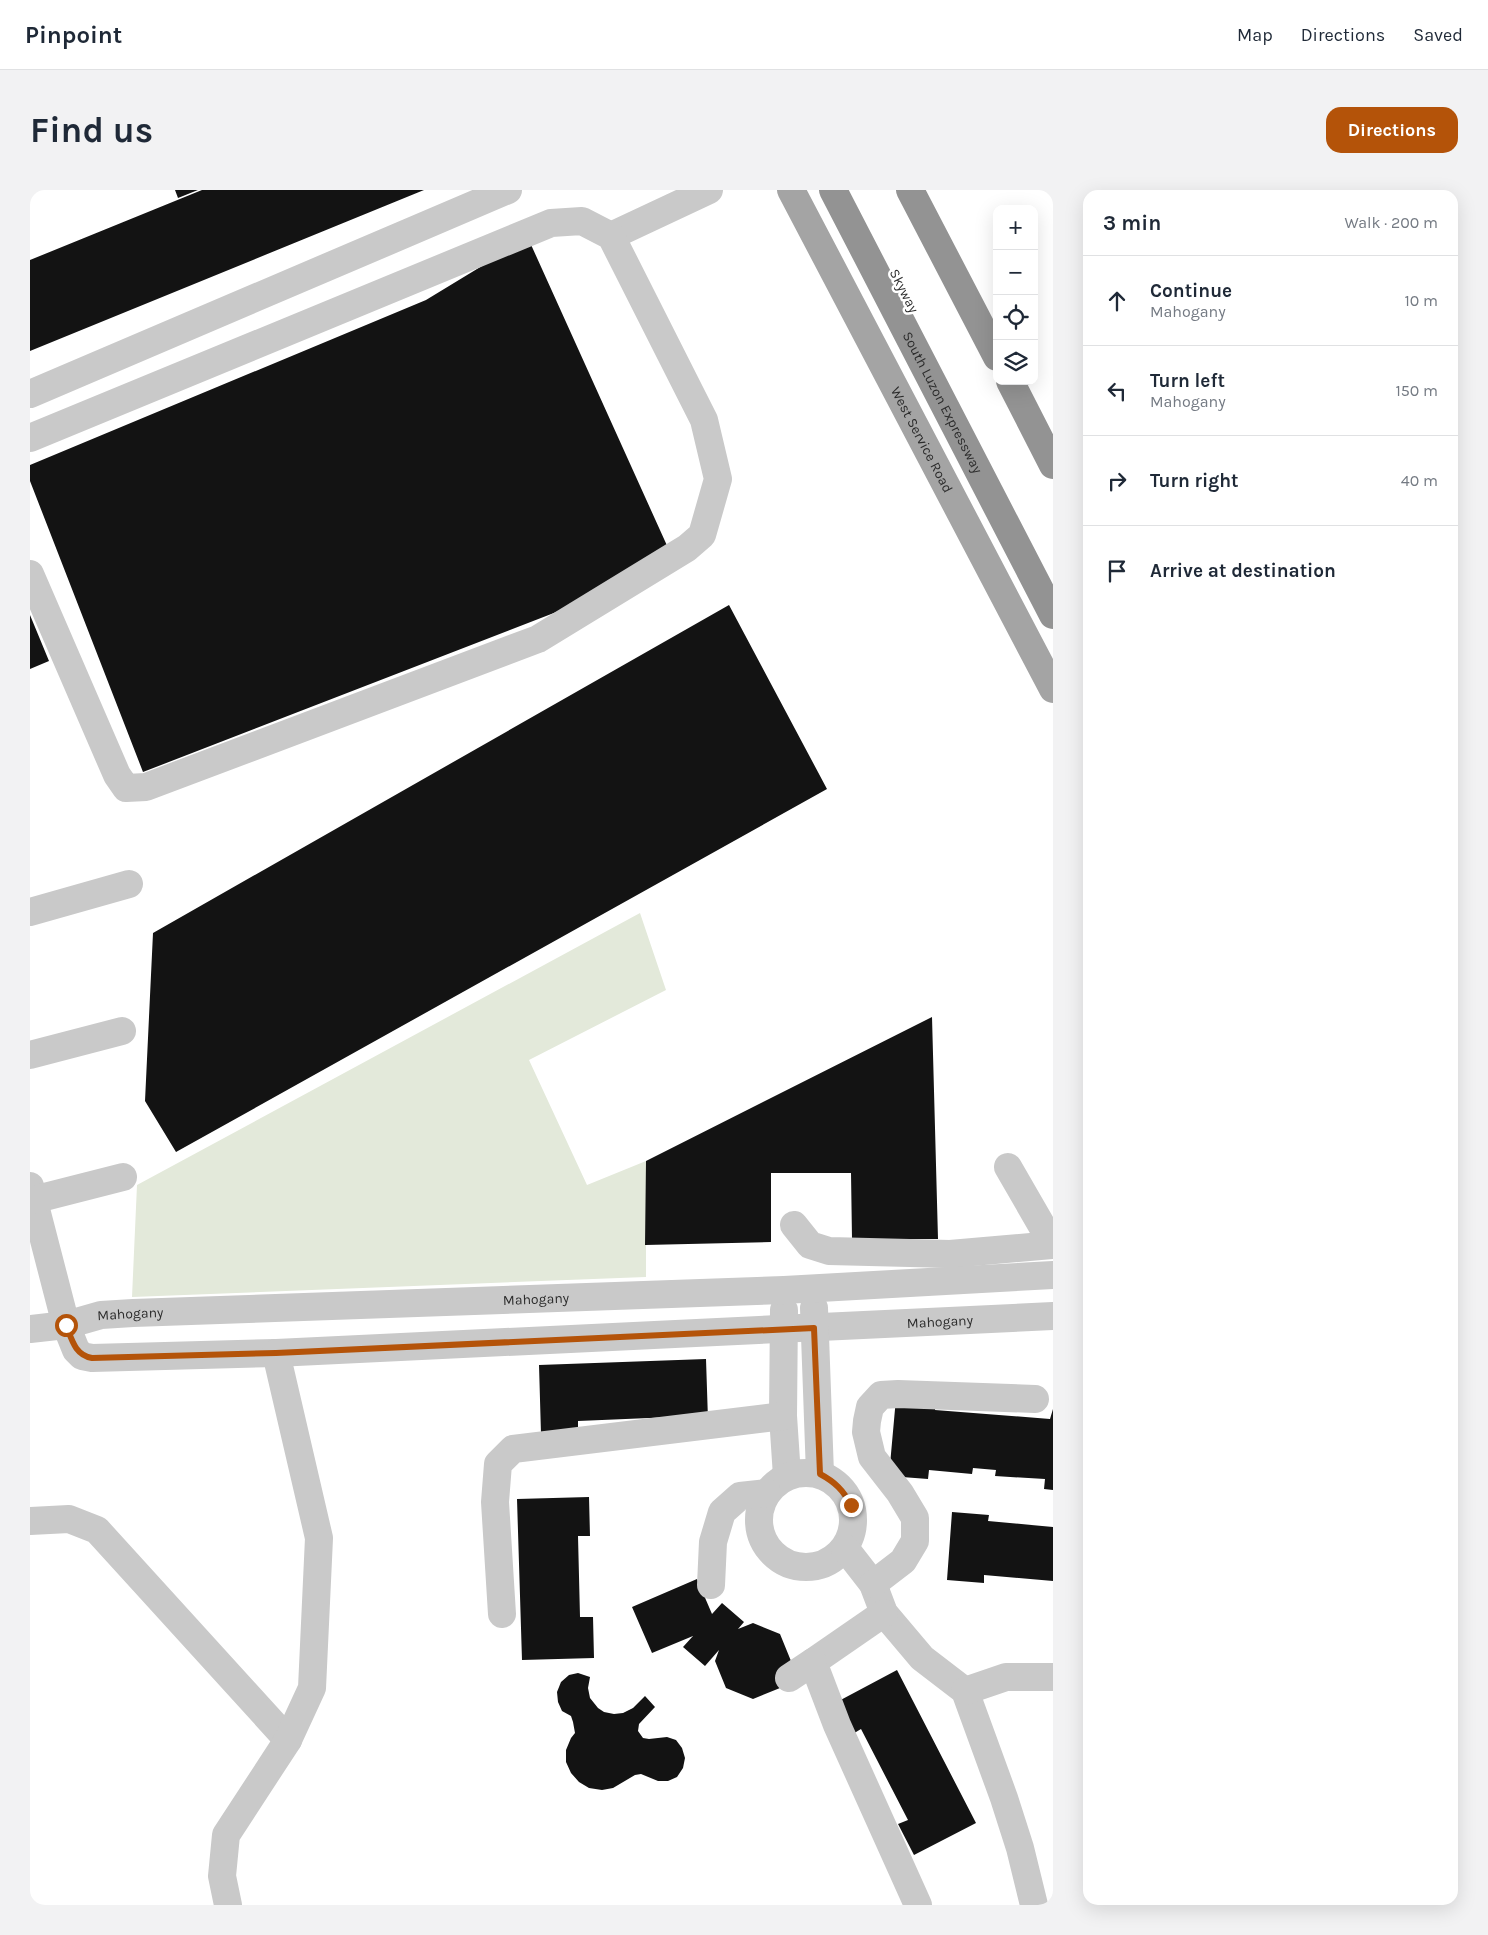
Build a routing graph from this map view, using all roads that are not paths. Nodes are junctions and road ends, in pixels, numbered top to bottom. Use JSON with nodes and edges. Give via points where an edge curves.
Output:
{"nodes":[{"id":1,"x":508,"y":190,"type":"edge"},
{"id":2,"x":709,"y":190,"type":"edge"},
{"id":3,"x":791,"y":190,"type":"edge"},
{"id":4,"x":833,"y":190,"type":"edge"},
{"id":5,"x":852,"y":190,"type":"edge"},
{"id":6,"x":910,"y":190,"type":"edge"},
{"id":7,"x":923,"y":190,"type":"edge"},
{"id":8,"x":611,"y":236,"type":"junction"},
{"id":9,"x":993,"y":324,"type":"edge"},
{"id":10,"x":993,"y":349,"type":"edge"},
{"id":11,"x":1012,"y":385,"type":"edge"},
{"id":12,"x":1024,"y":385,"type":"edge"},
{"id":13,"x":30,"y":394,"type":"edge"},
{"id":14,"x":30,"y":438,"type":"edge"},
{"id":15,"x":1053,"y":440,"type":"edge"},
{"id":16,"x":1053,"y":465,"type":"edge"},
{"id":17,"x":30,"y":574,"type":"edge"},
{"id":18,"x":1053,"y":578,"type":"edge"},
{"id":19,"x":1053,"y":615,"type":"edge"},
{"id":20,"x":1053,"y":689,"type":"edge"},
{"id":21,"x":129,"y":884,"type":"dead end"},
{"id":22,"x":30,"y":912,"type":"edge"},
{"id":23,"x":122,"y":1031,"type":"dead end"},
{"id":24,"x":30,"y":1055,"type":"edge"},
{"id":25,"x":1008,"y":1167,"type":"dead end"},
{"id":26,"x":123,"y":1177,"type":"dead end"},
{"id":27,"x":32,"y":1193,"type":"edge"},
{"id":28,"x":794,"y":1225,"type":"dead end"},
{"id":29,"x":1053,"y":1245,"type":"edge"},
{"id":30,"x":1053,"y":1275,"type":"edge"},
{"id":31,"x":814,"y":1288,"type":"junction"},
{"id":32,"x":784,"y":1290,"type":"junction"},
{"id":33,"x":204,"y":1311,"type":"junction"},
{"id":34,"x":1053,"y":1316,"type":"edge"},
{"id":35,"x":66,"y":1325,"type":"junction"},
{"id":36,"x":814,"y":1328,"type":"junction"},
{"id":37,"x":30,"y":1329,"type":"edge"},
{"id":38,"x":784,"y":1329,"type":"junction"},
{"id":39,"x":276,"y":1353,"type":"junction"},
{"id":40,"x":206,"y":1355,"type":"junction"},
{"id":41,"x":1035,"y":1399,"type":"dead end"},
{"id":42,"x":784,"y":1416,"type":"junction"},
{"id":43,"x":820,"y":1474,"type":"junction"},
{"id":44,"x":777,"y":1484,"type":"junction"},
{"id":45,"x":30,"y":1521,"type":"edge"},
{"id":46,"x":845,"y":1548,"type":"junction"},
{"id":47,"x":873,"y":1584,"type":"junction"},
{"id":48,"x":712,"y":1585,"type":"dead end"},
{"id":49,"x":884,"y":1613,"type":"junction"},
{"id":50,"x":502,"y":1614,"type":"dead end"},
{"id":51,"x":813,"y":1662,"type":"junction"},
{"id":52,"x":1053,"y":1676,"type":"edge"},
{"id":53,"x":789,"y":1678,"type":"dead end"},
{"id":54,"x":965,"y":1691,"type":"junction"},
{"id":55,"x":288,"y":1740,"type":"junction"},
{"id":56,"x":228,"y":1905,"type":"edge"},
{"id":57,"x":918,"y":1905,"type":"edge"},
{"id":58,"x":1034,"y":1905,"type":"edge"}],
"edges":[{"from":1,"to":13,"type":"street"},
{"from":2,"to":8,"type":"street"},
{"from":3,"to":20,"type":"main road","name":"West Service Road"},
{"from":4,"to":19,"type":"highway","name":"South Luzon Expressway"},
{"from":5,"to":18,"type":"highway","name":"Skyway"},
{"from":6,"to":10,"type":"highway"},
{"from":7,"to":9,"type":"highway"},
{"from":8,"to":14,"type":"street","via":[[582,221],[551,223]]},
{"from":8,"to":17,"type":"street","via":[[704,420],[718,479],[702,535],[688,548],[538,639],[146,787],[126,788],[117,775]]},
{"from":11,"to":16,"type":"highway"},
{"from":12,"to":15,"type":"highway"},
{"from":21,"to":22,"type":"street"},
{"from":23,"to":24,"type":"street"},
{"from":25,"to":29,"type":"street"},
{"from":26,"to":27,"type":"street"},
{"from":27,"to":35,"type":"street"},
{"from":28,"to":29,"type":"street","via":[[810,1245],[829,1251],[950,1254]]},
{"from":30,"to":31,"type":"street","name":"Mahogany"},
{"from":31,"to":32,"type":"street","name":"Mahogany"},
{"from":31,"to":36,"type":"street"},
{"from":32,"to":33,"type":"street","name":"Mahogany"},
{"from":32,"to":38,"type":"street"},
{"from":33,"to":35,"type":"street","name":"Mahogany","via":[[101,1315]]},
{"from":33,"to":40,"type":"street"},
{"from":34,"to":36,"type":"street","name":"Mahogany"},
{"from":35,"to":37,"type":"street"},
{"from":35,"to":40,"type":"street","name":"Mahogany","via":[[76,1350],[82,1356]]},
{"from":36,"to":38,"type":"street","name":"Mahogany"},
{"from":36,"to":43,"type":"street"},
{"from":38,"to":39,"type":"street","name":"Mahogany"},
{"from":38,"to":42,"type":"street"},
{"from":39,"to":40,"type":"street","name":"Mahogany"},
{"from":39,"to":55,"type":"street","via":[[319,1538],[312,1688]]},
{"from":41,"to":47,"type":"street","via":[[898,1394],[881,1395],[870,1407],[866,1432],[872,1457],[915,1518],[915,1541],[903,1561]]},
{"from":42,"to":44,"type":"street"},
{"from":42,"to":50,"type":"street","via":[[513,1449],[498,1464],[496,1502]]},
{"from":43,"to":44,"type":"street","via":[[805,1473]]},
{"from":43,"to":46,"type":"street","via":[[844,1492],[851,1505],[854,1519]]},
{"from":44,"to":46,"type":"street","via":[[760,1506],[757,1521],[760,1536],[778,1559],[792,1566],[814,1567],[834,1558]]},
{"from":44,"to":48,"type":"street","via":[[740,1496],[722,1512],[713,1542]]},
{"from":45,"to":55,"type":"street","via":[[69,1519],[97,1530]]},
{"from":46,"to":47,"type":"street"},
{"from":47,"to":49,"type":"street"},
{"from":49,"to":51,"type":"street"},
{"from":49,"to":54,"type":"street","via":[[922,1658]]},
{"from":51,"to":53,"type":"street"},
{"from":51,"to":57,"type":"street","via":[[836,1725]]},
{"from":52,"to":54,"type":"street","via":[[1006,1676]]},
{"from":54,"to":58,"type":"street","via":[[1012,1823]]},
{"from":55,"to":56,"type":"street","via":[[226,1835],[222,1876]]}]}
